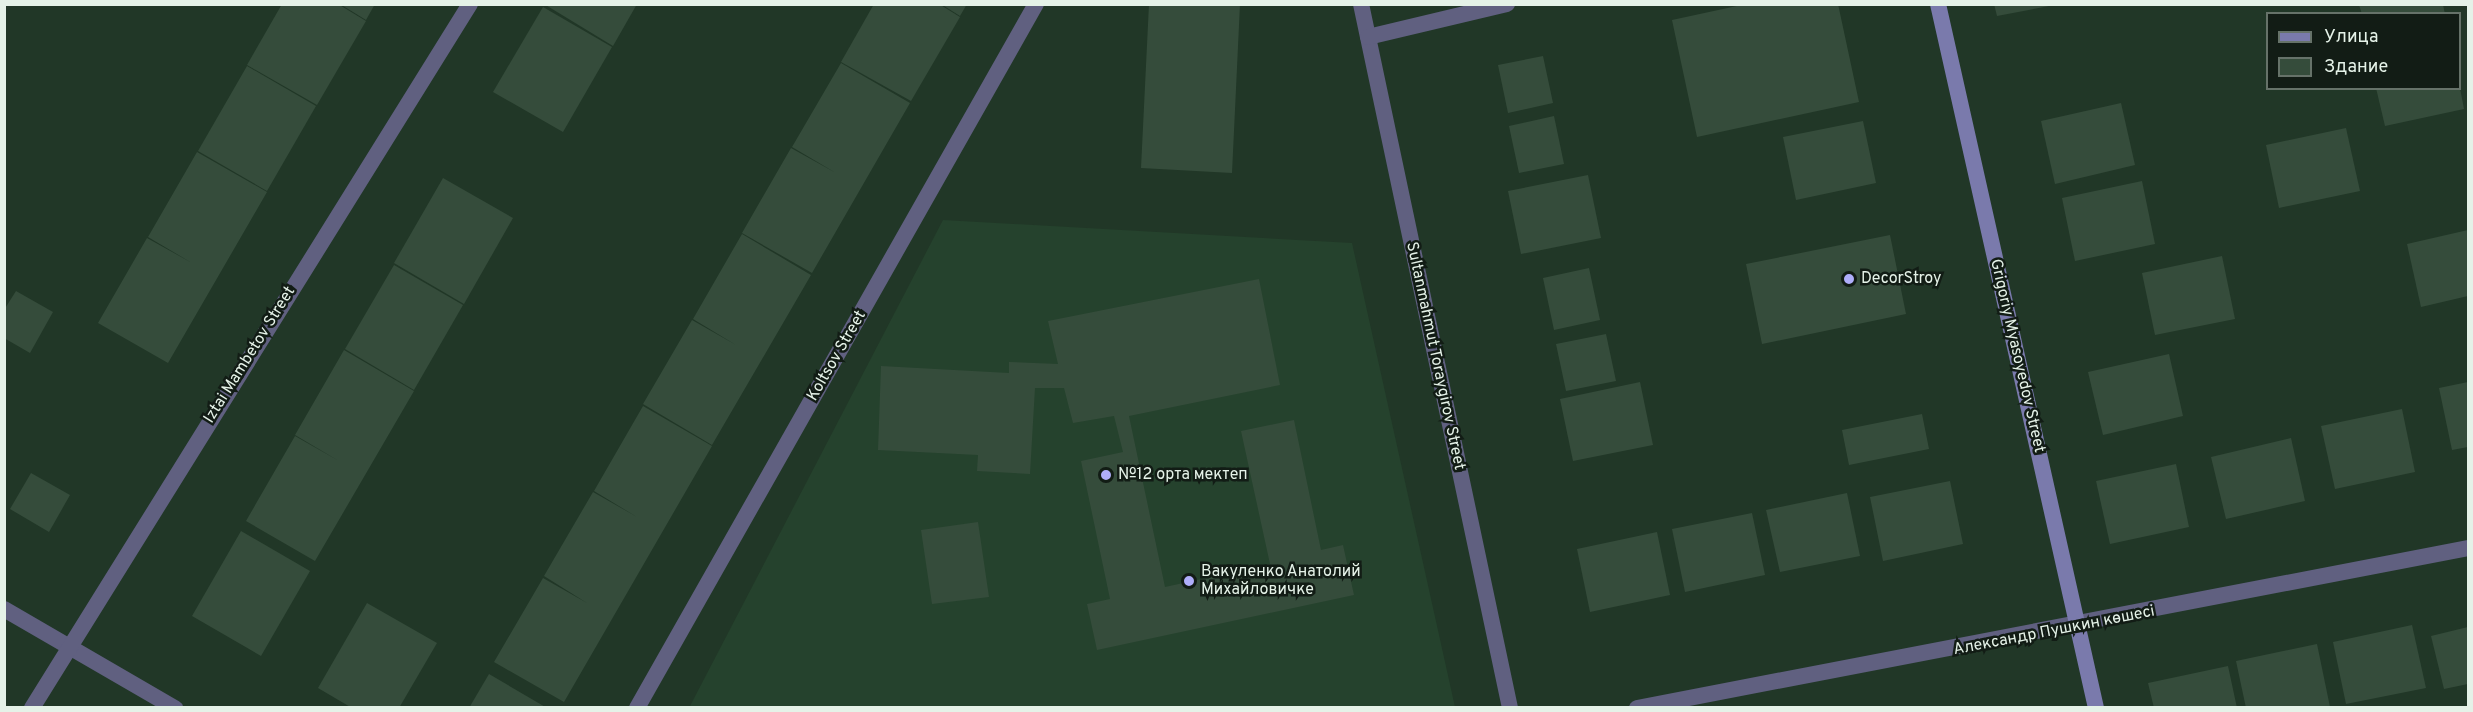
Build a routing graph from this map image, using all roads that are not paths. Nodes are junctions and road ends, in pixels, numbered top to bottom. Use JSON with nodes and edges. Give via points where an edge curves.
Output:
{"nodes":[{"id":1,"x":470,"y":4,"type":"edge"},
{"id":2,"x":1036,"y":4,"type":"edge"},
{"id":3,"x":1361,"y":4,"type":"edge"},
{"id":4,"x":1507,"y":4,"type":"edge"},
{"id":5,"x":1938,"y":4,"type":"edge"},
{"id":6,"x":1368,"y":37,"type":"junction"},
{"id":7,"x":2469,"y":548,"type":"edge"},
{"id":8,"x":4,"y":609,"type":"edge"},
{"id":9,"x":2078,"y":627,"type":"junction"},
{"id":10,"x":68,"y":645,"type":"junction"},
{"id":11,"x":32,"y":708,"type":"edge"},
{"id":12,"x":175,"y":708,"type":"edge"},
{"id":13,"x":637,"y":708,"type":"edge"},
{"id":14,"x":1510,"y":708,"type":"edge"},
{"id":15,"x":1637,"y":708,"type":"edge"},
{"id":16,"x":2096,"y":708,"type":"edge"}],
"edges":[{"from":1,"to":10,"type":"street","name":"Iztai Mambetov Street"},
{"from":2,"to":13,"type":"street","name":"Koltsov Street"},
{"from":3,"to":6,"type":"street","name":"Sultanmahmut Toraygirov Street"},
{"from":4,"to":6,"type":"street"},
{"from":5,"to":9,"type":"main road","name":"Grigoriy Myasoyedov Street"},
{"from":6,"to":14,"type":"street","name":"Sultanmahmut Toraygirov Street"},
{"from":7,"to":9,"type":"street","name":"Александр Пушкин көшесі"},
{"from":8,"to":10,"type":"street"},
{"from":9,"to":15,"type":"street","name":"Александр Пушкин көшесі"},
{"from":9,"to":16,"type":"main road","name":"Grigoriy Myasoyedov Street"},
{"from":10,"to":11,"type":"street","name":"Iztai Mambetov Street"},
{"from":10,"to":12,"type":"street"}]}
